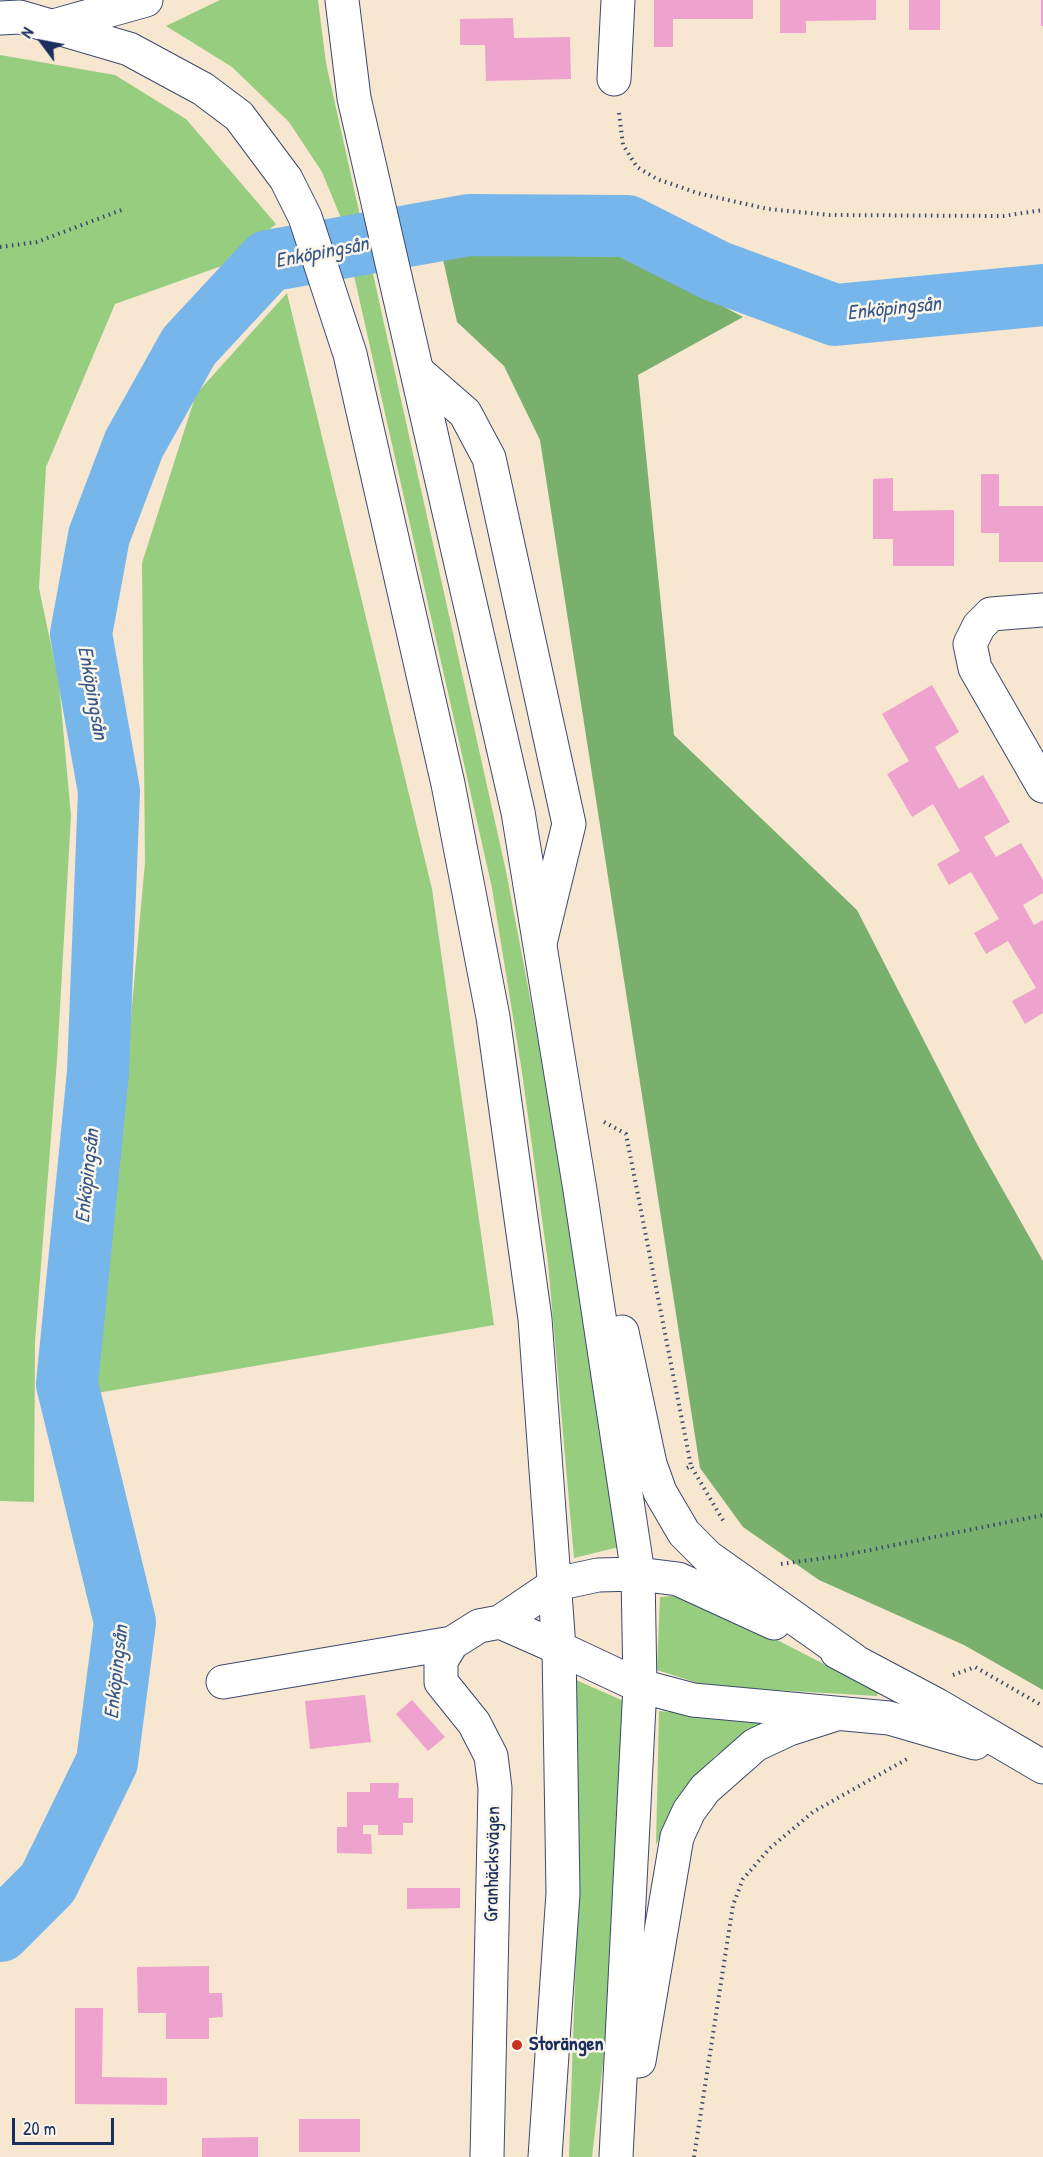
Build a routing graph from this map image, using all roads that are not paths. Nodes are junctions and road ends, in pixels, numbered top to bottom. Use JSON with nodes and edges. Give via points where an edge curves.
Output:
{"nodes":[{"id":1,"x":146,"y":0,"type":"edge"},
{"id":2,"x":342,"y":0,"type":"edge"},
{"id":3,"x":618,"y":0,"type":"edge"},
{"id":4,"x":0,"y":18,"type":"edge"},
{"id":5,"x":50,"y":27,"type":"junction"},
{"id":6,"x":614,"y":79,"type":"road end"},
{"id":7,"x":417,"y":372,"type":"junction"},
{"id":8,"x":1043,"y":610,"type":"edge"},
{"id":9,"x":1043,"y":786,"type":"edge"},
{"id":10,"x":540,"y":943,"type":"junction"},
{"id":11,"x":580,"y":1190,"type":"junction"},
{"id":12,"x":638,"y":1574,"type":"junction"},
{"id":13,"x":556,"y":1584,"type":"junction"},
{"id":14,"x":500,"y":1622,"type":"junction"},
{"id":15,"x":452,"y":1643,"type":"junction"},
{"id":16,"x":559,"y":1648,"type":"junction"},
{"id":17,"x":855,"y":1661,"type":"junction"},
{"id":18,"x":223,"y":1682,"type":"dead end"},
{"id":19,"x":640,"y":1686,"type":"junction"},
{"id":20,"x":836,"y":1714,"type":"junction"},
{"id":21,"x":487,"y":2157,"type":"edge"},
{"id":22,"x":545,"y":2157,"type":"edge"},
{"id":23,"x":617,"y":2157,"type":"edge"}],
"edges":[{"from":1,"to":5,"type":"main road"},
{"from":2,"to":7,"type":"main road","via":[[354,98]]},
{"from":3,"to":6,"type":"main road"},
{"from":4,"to":5,"type":"main road","via":[[20,17]]},
{"from":5,"to":13,"type":"main road","via":[[129,49],[203,89],[239,116],[286,179],[305,217],[350,354],[448,784],[493,1017],[535,1319]]},
{"from":7,"to":10,"type":"main road","via":[[518,812]]},
{"from":7,"to":10,"type":"main road","via":[[465,413],[489,458],[567,813],[569,824]]},
{"from":8,"to":9,"type":"main road","via":[[991,615],[978,626],[970,644],[975,668]]},
{"from":10,"to":11,"type":"main road"},
{"from":11,"to":12,"type":"main road"},
{"from":11,"to":17,"type":"main road","via":[[612,1283],[650,1464],[684,1533],[708,1557]]},
{"from":12,"to":13,"type":"main road","via":[[598,1575]]},
{"from":12,"to":17,"type":"main road","via":[[678,1579]]},
{"from":12,"to":19,"type":"main road"},
{"from":13,"to":14,"type":"main road"},
{"from":13,"to":16,"type":"main road"},
{"from":14,"to":15,"type":"main road","via":[[479,1626]]},
{"from":14,"to":16,"type":"main road"},
{"from":15,"to":18,"type":"main road"},
{"from":15,"to":21,"type":"main road","name":"Granhäcksvägen","via":[[441,1661],[441,1682],[474,1723],[491,1756],[495,1788]]},
{"from":16,"to":19,"type":"main road"},
{"from":16,"to":22,"type":"main road","via":[[563,1893]]},
{"from":17,"to":20,"type":"main road","via":[[932,1717]]},
{"from":19,"to":20,"type":"main road","via":[[693,1700]]},
{"from":19,"to":23,"type":"main road"},
{"from":20,"to":23,"type":"main road","via":[[755,1745],[705,1789],[689,1811],[677,1837],[635,2085]]}]}
